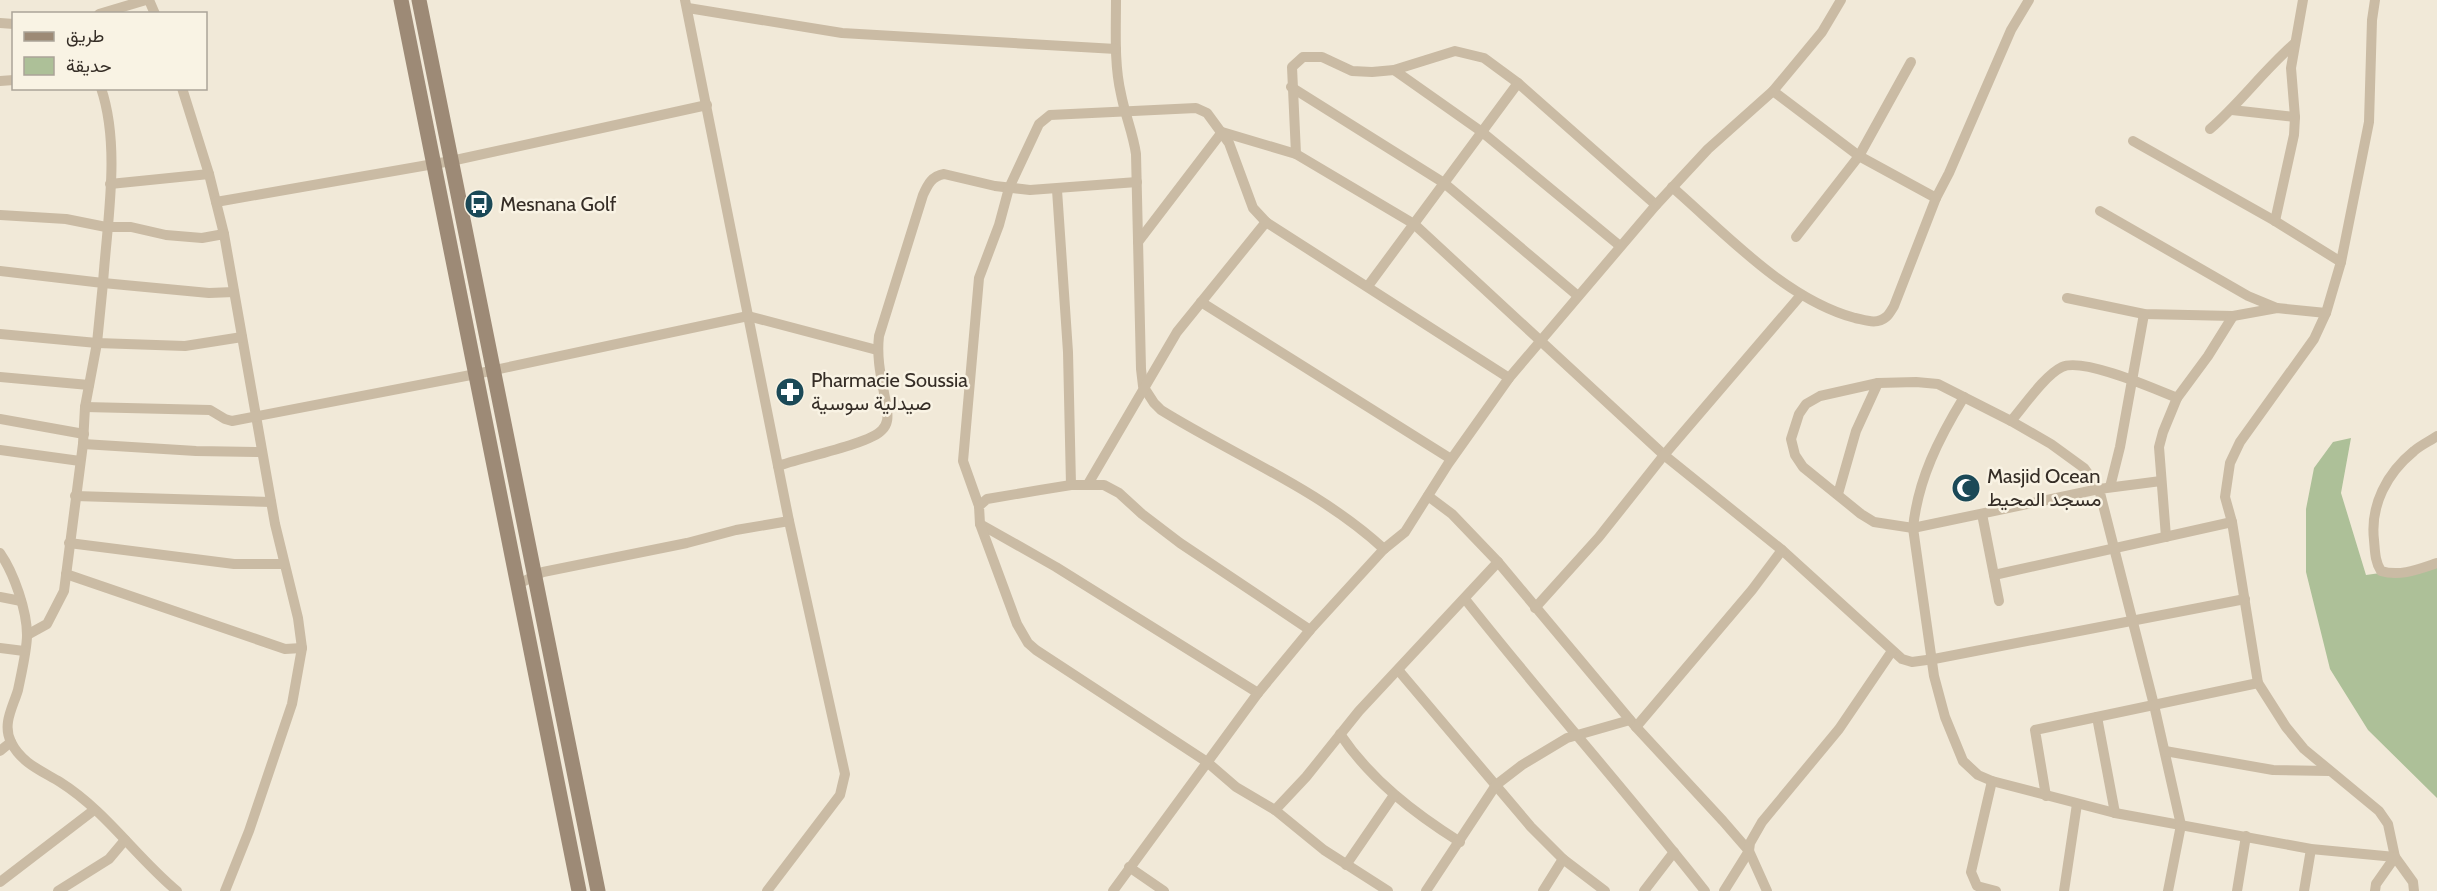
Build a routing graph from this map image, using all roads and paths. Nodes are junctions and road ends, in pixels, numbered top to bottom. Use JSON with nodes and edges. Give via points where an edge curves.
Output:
{"nodes":[{"id":1,"x":148,"y":0,"type":"edge"},
{"id":2,"x":401,"y":0,"type":"edge"},
{"id":3,"x":419,"y":0,"type":"edge"},
{"id":4,"x":1116,"y":0,"type":"edge"},
{"id":5,"x":1841,"y":0,"type":"edge"},
{"id":6,"x":2029,"y":0,"type":"edge"},
{"id":7,"x":2303,"y":0,"type":"edge"},
{"id":8,"x":2374,"y":0,"type":"edge"},
{"id":9,"x":686,"y":4,"type":"edge"},
{"id":10,"x":104,"y":12,"type":"edge"},
{"id":11,"x":2295,"y":43,"type":"junction"},
{"id":12,"x":1116,"y":49,"type":"junction"},
{"id":13,"x":1911,"y":62,"type":"dead end"},
{"id":14,"x":1394,"y":70,"type":"junction"},
{"id":15,"x":1518,"y":83,"type":"junction"},
{"id":16,"x":1291,"y":87,"type":"junction"},
{"id":17,"x":103,"y":90,"type":"edge"},
{"id":18,"x":183,"y":90,"type":"edge"},
{"id":19,"x":1773,"y":91,"type":"junction"},
{"id":20,"x":707,"y":105,"type":"junction"},
{"id":21,"x":1127,"y":110,"type":"junction"},
{"id":22,"x":2232,"y":110,"type":"junction"},
{"id":23,"x":2295,"y":117,"type":"junction"},
{"id":24,"x":2210,"y":129,"type":"dead end"},
{"id":25,"x":1222,"y":132,"type":"junction"},
{"id":26,"x":1482,"y":132,"type":"junction"},
{"id":27,"x":2133,"y":141,"type":"dead end"},
{"id":28,"x":1296,"y":154,"type":"junction"},
{"id":29,"x":1859,"y":156,"type":"junction"},
{"id":30,"x":451,"y":161,"type":"junction"},
{"id":31,"x":435,"y":164,"type":"junction"},
{"id":32,"x":209,"y":174,"type":"junction"},
{"id":33,"x":1137,"y":182,"type":"junction"},
{"id":34,"x":1444,"y":183,"type":"junction"},
{"id":35,"x":110,"y":184,"type":"junction"},
{"id":36,"x":1672,"y":187,"type":"junction"},
{"id":37,"x":1009,"y":188,"type":"junction"},
{"id":38,"x":1057,"y":190,"type":"junction"},
{"id":39,"x":1936,"y":198,"type":"junction"},
{"id":40,"x":216,"y":202,"type":"junction"},
{"id":41,"x":1656,"y":205,"type":"junction"},
{"id":42,"x":2100,"y":211,"type":"dead end"},
{"id":43,"x":0,"y":215,"type":"edge"},
{"id":44,"x":2275,"y":221,"type":"junction"},
{"id":45,"x":1266,"y":222,"type":"junction"},
{"id":46,"x":1414,"y":224,"type":"junction"},
{"id":47,"x":106,"y":227,"type":"junction"},
{"id":48,"x":224,"y":234,"type":"junction"},
{"id":49,"x":1796,"y":237,"type":"dead end"},
{"id":50,"x":1138,"y":243,"type":"junction"},
{"id":51,"x":1620,"y":246,"type":"junction"},
{"id":52,"x":2341,"y":262,"type":"junction"},
{"id":53,"x":0,"y":271,"type":"edge"},
{"id":54,"x":103,"y":282,"type":"junction"},
{"id":55,"x":1368,"y":286,"type":"junction"},
{"id":56,"x":234,"y":292,"type":"junction"},
{"id":57,"x":1801,"y":295,"type":"junction"},
{"id":58,"x":1578,"y":296,"type":"junction"},
{"id":59,"x":2067,"y":298,"type":"dead end"},
{"id":60,"x":1201,"y":302,"type":"junction"},
{"id":61,"x":2277,"y":308,"type":"junction"},
{"id":62,"x":2326,"y":313,"type":"junction"},
{"id":63,"x":2144,"y":314,"type":"junction"},
{"id":64,"x":748,"y":316,"type":"junction"},
{"id":65,"x":2233,"y":316,"type":"junction"},
{"id":66,"x":0,"y":334,"type":"edge"},
{"id":67,"x":242,"y":337,"type":"junction"},
{"id":68,"x":1541,"y":341,"type":"junction"},
{"id":69,"x":97,"y":343,"type":"junction"},
{"id":70,"x":877,"y":350,"type":"junction"},
{"id":71,"x":493,"y":369,"type":"junction"},
{"id":72,"x":476,"y":374,"type":"junction"},
{"id":73,"x":0,"y":377,"type":"edge"},
{"id":74,"x":1509,"y":378,"type":"junction"},
{"id":75,"x":2132,"y":380,"type":"junction"},
{"id":76,"x":1878,"y":383,"type":"junction"},
{"id":77,"x":89,"y":385,"type":"junction"},
{"id":78,"x":1143,"y":386,"type":"junction"},
{"id":79,"x":1964,"y":397,"type":"junction"},
{"id":80,"x":2177,"y":398,"type":"junction"},
{"id":81,"x":85,"y":407,"type":"junction"},
{"id":82,"x":257,"y":416,"type":"junction"},
{"id":83,"x":0,"y":419,"type":"edge"},
{"id":84,"x":2011,"y":421,"type":"junction"},
{"id":85,"x":2437,"y":435,"type":"edge"},
{"id":86,"x":84,"y":439,"type":"junction"},
{"id":87,"x":0,"y":450,"type":"edge"},
{"id":88,"x":262,"y":452,"type":"junction"},
{"id":89,"x":1664,"y":455,"type":"junction"},
{"id":90,"x":1451,"y":459,"type":"junction"},
{"id":91,"x":80,"y":461,"type":"junction"},
{"id":92,"x":778,"y":466,"type":"junction"},
{"id":93,"x":2161,"y":481,"type":"junction"},
{"id":94,"x":1071,"y":484,"type":"junction"},
{"id":95,"x":1088,"y":484,"type":"junction"},
{"id":96,"x":2104,"y":488,"type":"junction"},
{"id":97,"x":1838,"y":494,"type":"junction"},
{"id":98,"x":75,"y":496,"type":"junction"},
{"id":99,"x":1428,"y":496,"type":"junction"},
{"id":100,"x":271,"y":502,"type":"junction"},
{"id":101,"x":979,"y":506,"type":"junction"},
{"id":102,"x":1982,"y":514,"type":"junction"},
{"id":103,"x":789,"y":521,"type":"junction"},
{"id":104,"x":2232,"y":522,"type":"junction"},
{"id":105,"x":980,"y":524,"type":"junction"},
{"id":106,"x":1913,"y":528,"type":"junction"},
{"id":107,"x":2166,"y":537,"type":"junction"},
{"id":108,"x":69,"y":543,"type":"junction"},
{"id":109,"x":2114,"y":547,"type":"junction"},
{"id":110,"x":1384,"y":549,"type":"junction"},
{"id":111,"x":1782,"y":550,"type":"junction"},
{"id":112,"x":0,"y":554,"type":"edge"},
{"id":113,"x":1498,"y":562,"type":"junction"},
{"id":114,"x":283,"y":564,"type":"junction"},
{"id":115,"x":2437,"y":564,"type":"edge"},
{"id":116,"x":66,"y":574,"type":"junction"},
{"id":117,"x":534,"y":575,"type":"junction"},
{"id":118,"x":1995,"y":575,"type":"junction"},
{"id":119,"x":518,"y":584,"type":"junction"},
{"id":120,"x":0,"y":597,"type":"edge"},
{"id":121,"x":1465,"y":598,"type":"junction"},
{"id":122,"x":2245,"y":599,"type":"junction"},
{"id":123,"x":21,"y":601,"type":"junction"},
{"id":124,"x":1999,"y":601,"type":"dead end"},
{"id":125,"x":1535,"y":608,"type":"junction"},
{"id":126,"x":2133,"y":622,"type":"junction"},
{"id":127,"x":1310,"y":630,"type":"junction"},
{"id":128,"x":27,"y":635,"type":"junction"},
{"id":129,"x":0,"y":648,"type":"edge"},
{"id":130,"x":302,"y":648,"type":"junction"},
{"id":131,"x":24,"y":651,"type":"junction"},
{"id":132,"x":1892,"y":651,"type":"junction"},
{"id":133,"x":1934,"y":660,"type":"junction"},
{"id":134,"x":1399,"y":671,"type":"junction"},
{"id":135,"x":2258,"y":683,"type":"junction"},
{"id":136,"x":1258,"y":693,"type":"junction"},
{"id":137,"x":2154,"y":705,"type":"junction"},
{"id":138,"x":2097,"y":717,"type":"junction"},
{"id":139,"x":1633,"y":724,"type":"junction"},
{"id":140,"x":1340,"y":734,"type":"junction"},
{"id":141,"x":1574,"y":735,"type":"junction"},
{"id":142,"x":11,"y":742,"type":"junction"},
{"id":143,"x":0,"y":751,"type":"edge"},
{"id":144,"x":2165,"y":751,"type":"junction"},
{"id":145,"x":1208,"y":762,"type":"junction"},
{"id":146,"x":2329,"y":771,"type":"junction"},
{"id":147,"x":1992,"y":781,"type":"junction"},
{"id":148,"x":1496,"y":785,"type":"junction"},
{"id":149,"x":1394,"y":795,"type":"junction"},
{"id":150,"x":2046,"y":796,"type":"junction"},
{"id":151,"x":2078,"y":804,"type":"junction"},
{"id":152,"x":94,"y":810,"type":"junction"},
{"id":153,"x":1275,"y":810,"type":"junction"},
{"id":154,"x":2115,"y":813,"type":"junction"},
{"id":155,"x":2181,"y":825,"type":"junction"},
{"id":156,"x":2246,"y":836,"type":"junction"},
{"id":157,"x":125,"y":840,"type":"junction"},
{"id":158,"x":1460,"y":842,"type":"junction"},
{"id":159,"x":2312,"y":849,"type":"junction"},
{"id":160,"x":1749,"y":851,"type":"junction"},
{"id":161,"x":1674,"y":852,"type":"junction"},
{"id":162,"x":2395,"y":857,"type":"junction"},
{"id":163,"x":1563,"y":859,"type":"junction"},
{"id":164,"x":1346,"y":865,"type":"junction"},
{"id":165,"x":1129,"y":867,"type":"junction"},
{"id":166,"x":0,"y":882,"type":"edge"},
{"id":167,"x":58,"y":891,"type":"edge"},
{"id":168,"x":177,"y":891,"type":"edge"},
{"id":169,"x":225,"y":891,"type":"edge"},
{"id":170,"x":579,"y":891,"type":"edge"},
{"id":171,"x":598,"y":891,"type":"edge"},
{"id":172,"x":767,"y":891,"type":"edge"},
{"id":173,"x":1113,"y":891,"type":"edge"},
{"id":174,"x":1164,"y":891,"type":"edge"},
{"id":175,"x":1388,"y":891,"type":"edge"},
{"id":176,"x":1426,"y":891,"type":"edge"},
{"id":177,"x":1543,"y":891,"type":"edge"},
{"id":178,"x":1605,"y":891,"type":"edge"},
{"id":179,"x":1644,"y":891,"type":"edge"},
{"id":180,"x":1705,"y":891,"type":"edge"},
{"id":181,"x":1724,"y":891,"type":"edge"},
{"id":182,"x":1767,"y":891,"type":"edge"},
{"id":183,"x":1996,"y":891,"type":"edge"},
{"id":184,"x":2064,"y":891,"type":"edge"},
{"id":185,"x":2168,"y":891,"type":"edge"},
{"id":186,"x":2237,"y":891,"type":"edge"},
{"id":187,"x":2304,"y":891,"type":"edge"},
{"id":188,"x":2375,"y":891,"type":"edge"},
{"id":189,"x":2414,"y":891,"type":"edge"}],
"edges":[{"from":1,"to":10,"type":"street"},
{"from":2,"to":31,"type":"main road"},
{"from":3,"to":30,"type":"main road"},
{"from":4,"to":12,"type":"street"},
{"from":5,"to":19,"type":"street","via":[[1822,32]]},
{"from":6,"to":39,"type":"street","via":[[2011,30]]},
{"from":7,"to":11,"type":"street"},
{"from":8,"to":52,"type":"street","via":[[2369,122]]},
{"from":9,"to":12,"type":"street","via":[[842,33]]},
{"from":9,"to":20,"type":"street"},
{"from":11,"to":22,"type":"street"},
{"from":11,"to":23,"type":"street"},
{"from":12,"to":21,"type":"street","via":[[1121,95]]},
{"from":13,"to":29,"type":"street"},
{"from":14,"to":15,"type":"street","via":[[1455,51],[1484,58]]},
{"from":14,"to":16,"type":"street","via":[[1352,71],[1322,57],[1304,57],[1292,67]]},
{"from":14,"to":26,"type":"street"},
{"from":15,"to":26,"type":"street"},
{"from":15,"to":41,"type":"street"},
{"from":16,"to":28,"type":"street"},
{"from":16,"to":34,"type":"street"},
{"from":17,"to":35,"type":"street","via":[[111,136]]},
{"from":18,"to":32,"type":"street"},
{"from":19,"to":29,"type":"street"},
{"from":19,"to":36,"type":"street"},
{"from":20,"to":30,"type":"street"},
{"from":20,"to":64,"type":"street"},
{"from":21,"to":25,"type":"street","via":[[1196,108],[1207,113]]},
{"from":21,"to":33,"type":"street"},
{"from":21,"to":37,"type":"street","via":[[1050,115],[1040,124]]},
{"from":22,"to":23,"type":"street"},
{"from":22,"to":24,"type":"street"},
{"from":23,"to":44,"type":"street"},
{"from":25,"to":28,"type":"street"},
{"from":25,"to":45,"type":"street","via":[[1253,208]]},
{"from":25,"to":50,"type":"street"},
{"from":26,"to":34,"type":"street"},
{"from":26,"to":51,"type":"street"},
{"from":27,"to":44,"type":"street"},
{"from":28,"to":46,"type":"street"},
{"from":29,"to":39,"type":"street"},
{"from":29,"to":49,"type":"street"},
{"from":30,"to":31,"type":"street"},
{"from":30,"to":71,"type":"main road"},
{"from":31,"to":40,"type":"street"},
{"from":31,"to":72,"type":"main road"},
{"from":32,"to":35,"type":"street"},
{"from":32,"to":40,"type":"street"},
{"from":33,"to":38,"type":"street"},
{"from":33,"to":50,"type":"street"},
{"from":34,"to":46,"type":"street"},
{"from":34,"to":58,"type":"street"},
{"from":35,"to":47,"type":"street"},
{"from":36,"to":41,"type":"street"},
{"from":36,"to":57,"type":"street"},
{"from":37,"to":38,"type":"street"},
{"from":37,"to":70,"type":"street","via":[[944,174],[936,175],[928,183]]},
{"from":37,"to":101,"type":"street","via":[[979,278],[976,304],[963,460]]},
{"from":38,"to":94,"type":"street"},
{"from":39,"to":57,"type":"street","via":[[1886,318],[1867,321]]},
{"from":40,"to":48,"type":"street"},
{"from":41,"to":51,"type":"street"},
{"from":42,"to":61,"type":"street","via":[[2248,296]]},
{"from":43,"to":47,"type":"street","via":[[66,219]]},
{"from":44,"to":52,"type":"street"},
{"from":45,"to":55,"type":"street"},
{"from":45,"to":60,"type":"street"},
{"from":46,"to":55,"type":"street"},
{"from":46,"to":68,"type":"street"},
{"from":47,"to":48,"type":"street","via":[[202,238]]},
{"from":47,"to":54,"type":"street"},
{"from":48,"to":56,"type":"street"},
{"from":50,"to":78,"type":"street"},
{"from":51,"to":58,"type":"street"},
{"from":52,"to":62,"type":"street"},
{"from":53,"to":54,"type":"street"},
{"from":54,"to":56,"type":"street"},
{"from":54,"to":69,"type":"street"},
{"from":55,"to":74,"type":"street"},
{"from":56,"to":67,"type":"street"},
{"from":57,"to":89,"type":"street"},
{"from":58,"to":68,"type":"street"},
{"from":59,"to":63,"type":"street"},
{"from":60,"to":78,"type":"street"},
{"from":60,"to":90,"type":"street"},
{"from":61,"to":62,"type":"street"},
{"from":61,"to":65,"type":"street"},
{"from":62,"to":104,"type":"street","via":[[2314,339],[2240,442],[2230,463],[2225,497]]},
{"from":63,"to":65,"type":"street"},
{"from":63,"to":75,"type":"street"},
{"from":64,"to":70,"type":"street"},
{"from":64,"to":71,"type":"street"},
{"from":64,"to":92,"type":"street"},
{"from":65,"to":80,"type":"street"},
{"from":66,"to":69,"type":"street"},
{"from":67,"to":69,"type":"street","via":[[185,346]]},
{"from":67,"to":82,"type":"street"},
{"from":68,"to":74,"type":"street"},
{"from":68,"to":89,"type":"street"},
{"from":69,"to":77,"type":"street"},
{"from":70,"to":92,"type":"street","via":[[887,408],[884,429],[866,439]]},
{"from":71,"to":72,"type":"street"},
{"from":71,"to":117,"type":"main road"},
{"from":72,"to":82,"type":"street"},
{"from":72,"to":119,"type":"main road"},
{"from":73,"to":77,"type":"street"},
{"from":74,"to":90,"type":"street"},
{"from":75,"to":80,"type":"street"},
{"from":75,"to":84,"type":"street","via":[[2088,367],[2066,366],[2052,375]]},
{"from":75,"to":96,"type":"street"},
{"from":76,"to":79,"type":"street","via":[[1938,384]]},
{"from":76,"to":97,"type":"street","via":[[1856,431]]},
{"from":76,"to":97,"type":"street","via":[[1820,396],[1806,404],[1794,427],[1794,455]]},
{"from":77,"to":81,"type":"street"},
{"from":78,"to":95,"type":"street"},
{"from":78,"to":110,"type":"street","via":[[1161,410],[1287,481]]},
{"from":79,"to":84,"type":"street"},
{"from":79,"to":106,"type":"street","via":[[1922,479]]},
{"from":80,"to":93,"type":"street","via":[[2160,447]]},
{"from":81,"to":82,"type":"street","via":[[210,410],[232,421]]},
{"from":81,"to":86,"type":"street"},
{"from":82,"to":88,"type":"street"},
{"from":83,"to":86,"type":"street"},
{"from":84,"to":96,"type":"street","via":[[2070,457]]},
{"from":85,"to":115,"type":"street","via":[[2416,449],[2392,474],[2376,508],[2373,536],[2381,571],[2395,574]]},
{"from":86,"to":88,"type":"street","via":[[196,451]]},
{"from":86,"to":91,"type":"street"},
{"from":87,"to":91,"type":"street"},
{"from":88,"to":100,"type":"street"},
{"from":89,"to":111,"type":"street"},
{"from":89,"to":125,"type":"street","via":[[1599,537]]},
{"from":90,"to":99,"type":"street"},
{"from":91,"to":98,"type":"street"},
{"from":92,"to":103,"type":"street"},
{"from":93,"to":96,"type":"street"},
{"from":93,"to":107,"type":"street"},
{"from":94,"to":95,"type":"street"},
{"from":94,"to":101,"type":"street","via":[[987,499]]},
{"from":95,"to":127,"type":"street","via":[[1104,485],[1119,493],[1180,543]]},
{"from":96,"to":102,"type":"street"},
{"from":96,"to":109,"type":"street"},
{"from":97,"to":106,"type":"street","via":[[1874,522]]},
{"from":98,"to":100,"type":"street"},
{"from":98,"to":108,"type":"street"},
{"from":99,"to":110,"type":"street","via":[[1405,532]]},
{"from":99,"to":113,"type":"street","via":[[1452,514]]},
{"from":100,"to":114,"type":"street"},
{"from":101,"to":105,"type":"street"},
{"from":102,"to":106,"type":"street"},
{"from":102,"to":118,"type":"street"},
{"from":103,"to":117,"type":"street"},
{"from":103,"to":172,"type":"street","via":[[845,774],[840,795]]},
{"from":104,"to":107,"type":"street"},
{"from":104,"to":122,"type":"street"},
{"from":105,"to":136,"type":"street"},
{"from":105,"to":145,"type":"street","via":[[1017,624],[1028,643]]},
{"from":106,"to":133,"type":"street"},
{"from":107,"to":109,"type":"street"},
{"from":108,"to":114,"type":"street","via":[[234,564]]},
{"from":108,"to":116,"type":"street"},
{"from":109,"to":118,"type":"street"},
{"from":109,"to":126,"type":"street"},
{"from":110,"to":127,"type":"street"},
{"from":111,"to":132,"type":"street"},
{"from":111,"to":139,"type":"street","via":[[1752,590]]},
{"from":112,"to":123,"type":"street"},
{"from":113,"to":121,"type":"street"},
{"from":113,"to":125,"type":"street"},
{"from":114,"to":130,"type":"street","via":[[297,612]]},
{"from":116,"to":128,"type":"street","via":[[64,591],[47,624]]},
{"from":116,"to":130,"type":"street","via":[[285,649]]},
{"from":117,"to":119,"type":"street"},
{"from":117,"to":171,"type":"main road"},
{"from":118,"to":124,"type":"street"},
{"from":119,"to":170,"type":"main road"},
{"from":120,"to":123,"type":"street"},
{"from":121,"to":134,"type":"street"},
{"from":121,"to":141,"type":"street"},
{"from":122,"to":126,"type":"street"},
{"from":122,"to":135,"type":"street"},
{"from":123,"to":128,"type":"street"},
{"from":125,"to":139,"type":"street"},
{"from":126,"to":133,"type":"street"},
{"from":126,"to":137,"type":"street"},
{"from":127,"to":136,"type":"street"},
{"from":128,"to":131,"type":"street"},
{"from":129,"to":131,"type":"street"},
{"from":130,"to":169,"type":"street","via":[[292,704]]},
{"from":131,"to":142,"type":"street","via":[[8,721]]},
{"from":132,"to":133,"type":"street","via":[[1912,662]]},
{"from":132,"to":160,"type":"street","via":[[1839,729],[1761,822]]},
{"from":133,"to":147,"type":"street","via":[[1941,704],[1963,761],[1978,775]]},
{"from":134,"to":140,"type":"street"},
{"from":134,"to":148,"type":"street"},
{"from":135,"to":137,"type":"street"},
{"from":135,"to":146,"type":"street","via":[[2286,727]]},
{"from":136,"to":145,"type":"street"},
{"from":137,"to":138,"type":"street"},
{"from":137,"to":144,"type":"street"},
{"from":138,"to":150,"type":"street","via":[[2035,730]]},
{"from":138,"to":154,"type":"street"},
{"from":139,"to":141,"type":"street"},
{"from":139,"to":160,"type":"street"},
{"from":140,"to":149,"type":"street"},
{"from":140,"to":153,"type":"street"},
{"from":141,"to":148,"type":"street"},
{"from":141,"to":161,"type":"street"},
{"from":142,"to":143,"type":"street"},
{"from":142,"to":152,"type":"street","via":[[31,766],[69,788]]},
{"from":144,"to":146,"type":"street","via":[[2273,770]]},
{"from":144,"to":155,"type":"street"},
{"from":145,"to":153,"type":"street","via":[[1236,787]]},
{"from":145,"to":165,"type":"street"},
{"from":146,"to":162,"type":"street","via":[[2379,811],[2388,824]]},
{"from":147,"to":150,"type":"street"},
{"from":147,"to":183,"type":"street","via":[[1971,872],[1977,886]]},
{"from":148,"to":158,"type":"street"},
{"from":148,"to":163,"type":"street"},
{"from":149,"to":158,"type":"street"},
{"from":149,"to":164,"type":"street"},
{"from":150,"to":151,"type":"street"},
{"from":151,"to":154,"type":"street"},
{"from":151,"to":184,"type":"street"},
{"from":152,"to":157,"type":"street"},
{"from":152,"to":166,"type":"street"},
{"from":153,"to":164,"type":"street"},
{"from":154,"to":155,"type":"street"},
{"from":155,"to":156,"type":"street"},
{"from":155,"to":185,"type":"street"},
{"from":156,"to":159,"type":"street"},
{"from":156,"to":186,"type":"street"},
{"from":157,"to":167,"type":"street","via":[[109,859]]},
{"from":157,"to":168,"type":"street"},
{"from":158,"to":176,"type":"street"},
{"from":159,"to":162,"type":"street"},
{"from":159,"to":187,"type":"street"},
{"from":160,"to":181,"type":"street"},
{"from":160,"to":182,"type":"street"},
{"from":161,"to":179,"type":"street"},
{"from":161,"to":180,"type":"street"},
{"from":162,"to":188,"type":"street"},
{"from":162,"to":189,"type":"street","via":[[2413,882]]},
{"from":163,"to":177,"type":"street"},
{"from":163,"to":178,"type":"street"},
{"from":164,"to":175,"type":"street"},
{"from":165,"to":173,"type":"street"},
{"from":165,"to":174,"type":"street"}]}
